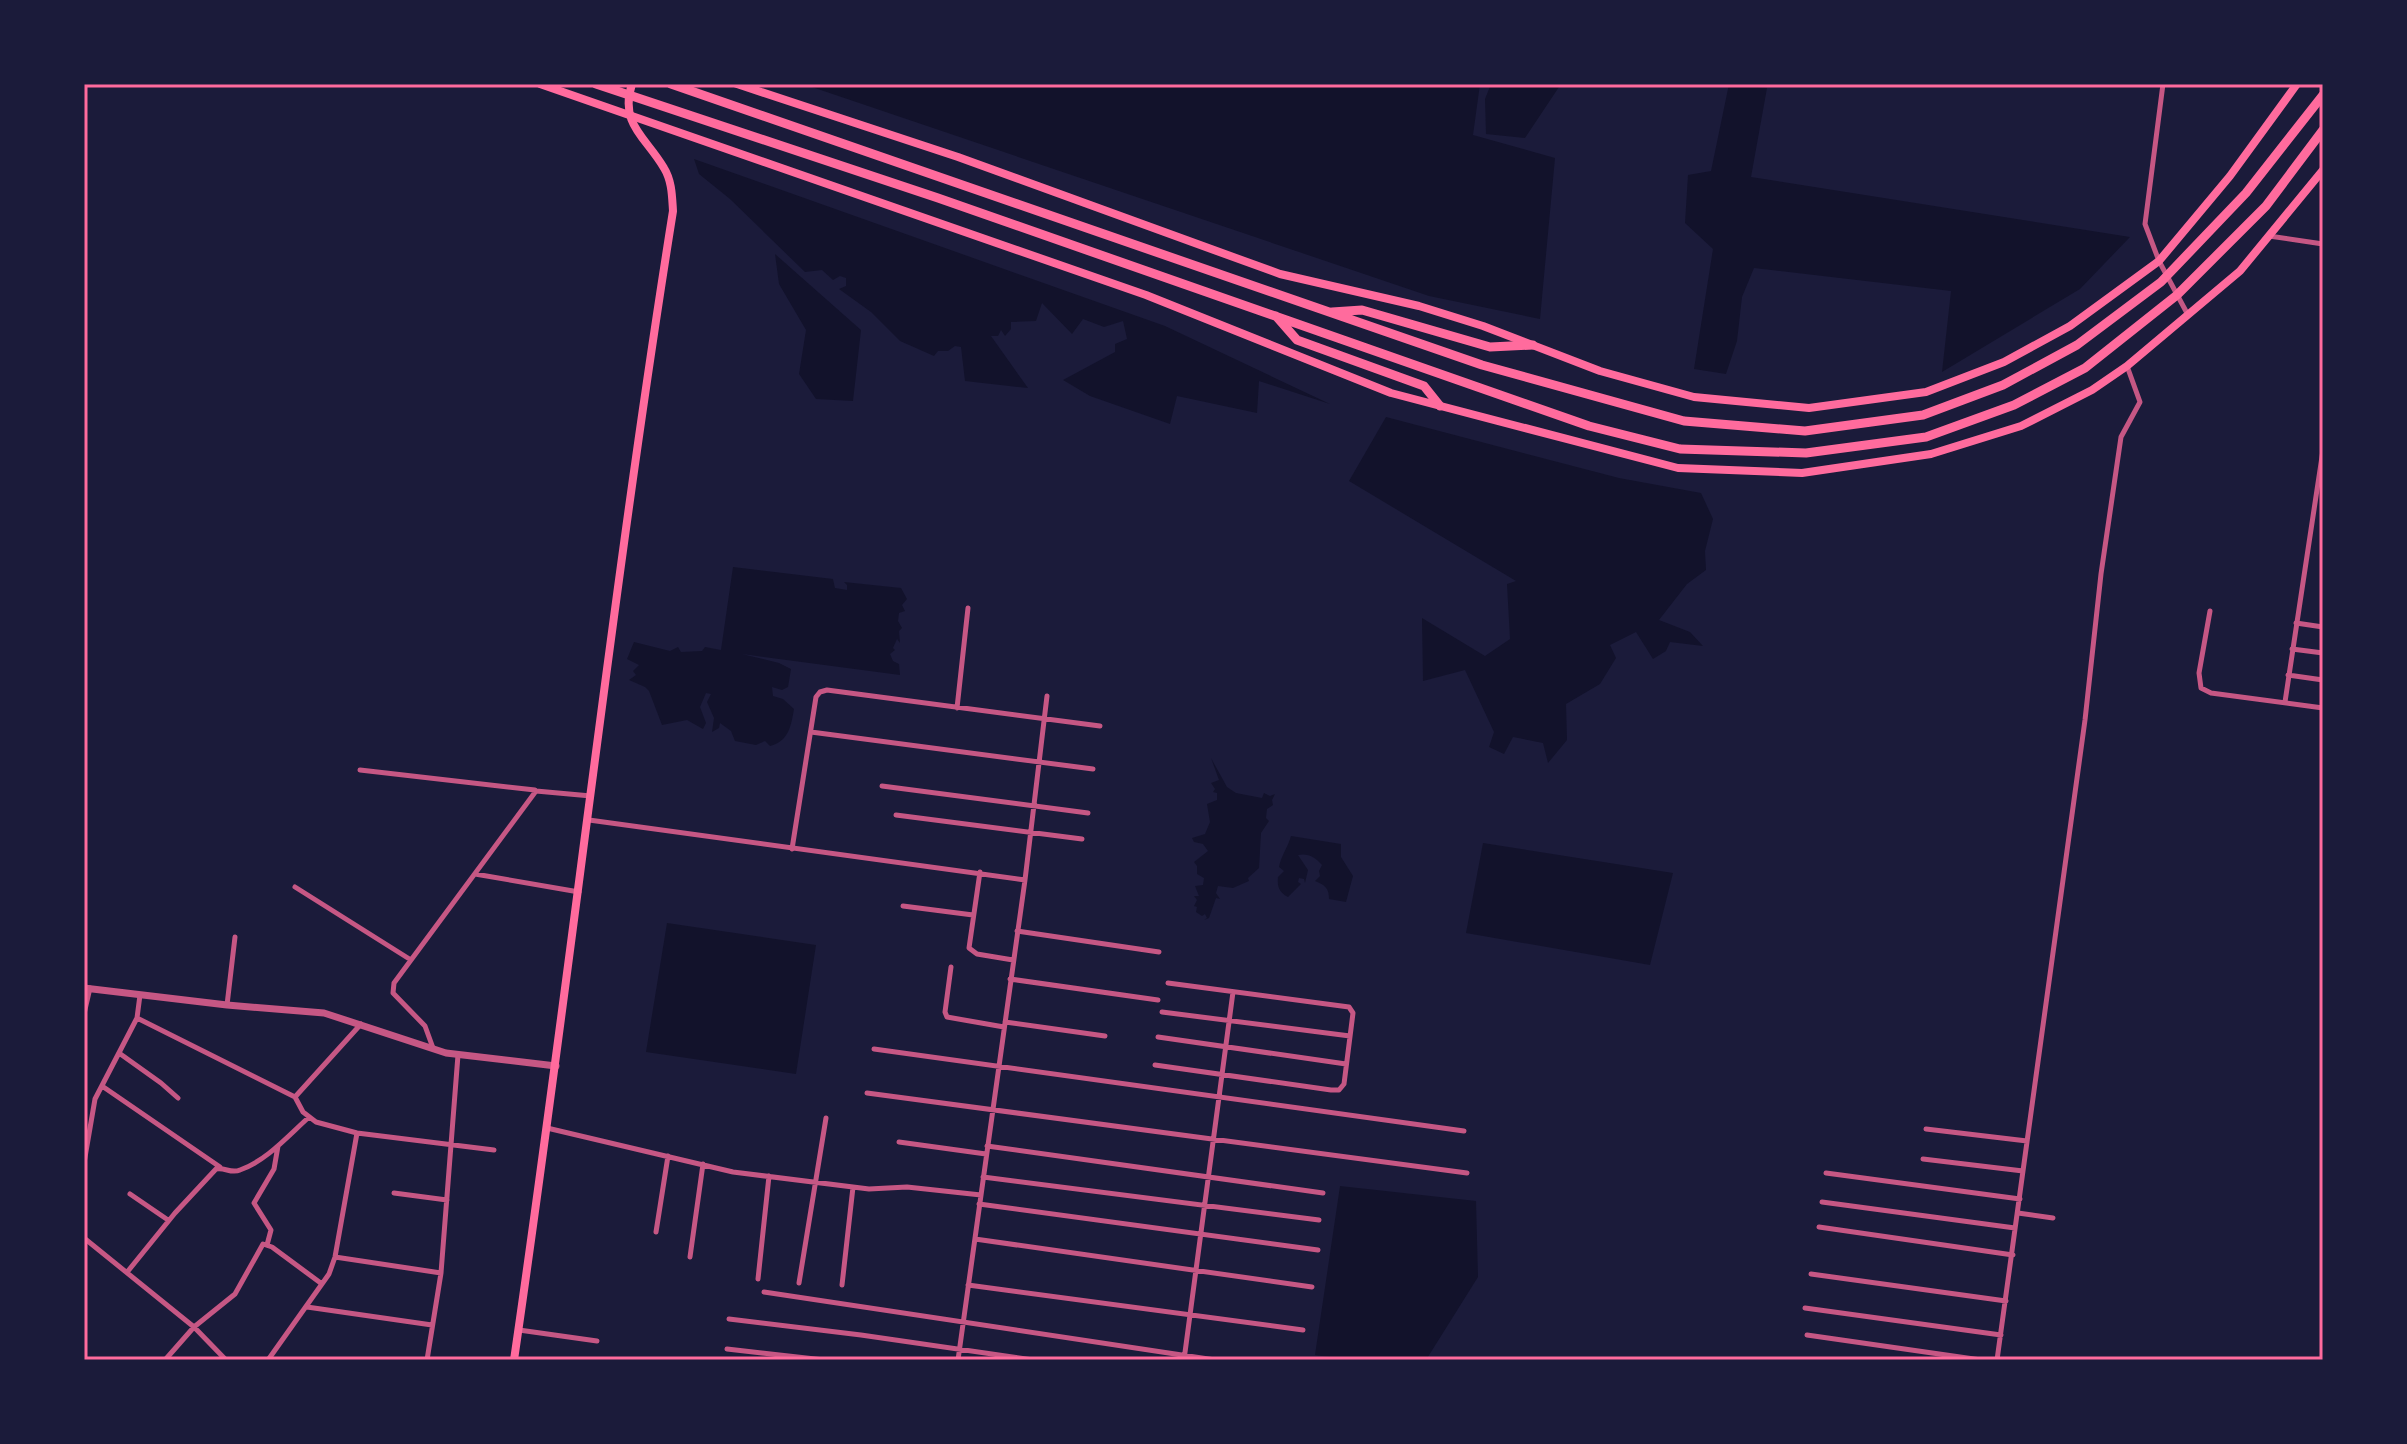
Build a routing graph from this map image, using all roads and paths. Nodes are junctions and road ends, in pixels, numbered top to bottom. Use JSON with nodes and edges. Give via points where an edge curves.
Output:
{"nodes":[{"id":1,"x":540,"y":84,"type":"edge"},
{"id":2,"x":596,"y":84,"type":"edge"},
{"id":3,"x":632,"y":84,"type":"edge"},
{"id":4,"x":671,"y":84,"type":"edge"},
{"id":5,"x":737,"y":84,"type":"edge"},
{"id":6,"x":2163,"y":84,"type":"edge"},
{"id":7,"x":2297,"y":84,"type":"edge"},
{"id":8,"x":2323,"y":95,"type":"edge"},
{"id":9,"x":630,"y":116,"type":"junction"},
{"id":10,"x":2323,"y":130,"type":"edge"},
{"id":11,"x":2323,"y":170,"type":"edge"},
{"id":12,"x":2269,"y":236,"type":"junction"},
{"id":13,"x":2323,"y":244,"type":"edge"},
{"id":14,"x":2159,"y":261,"type":"junction"},
{"id":15,"x":2164,"y":279,"type":"junction"},
{"id":16,"x":2175,"y":297,"type":"junction"},
{"id":17,"x":1328,"y":313,"type":"junction"},
{"id":18,"x":1275,"y":315,"type":"junction"},
{"id":19,"x":2188,"y":315,"type":"junction"},
{"id":20,"x":1533,"y":345,"type":"junction"},
{"id":21,"x":2127,"y":366,"type":"junction"},
{"id":22,"x":1440,"y":406,"type":"junction"},
{"id":23,"x":2323,"y":450,"type":"edge"},
{"id":24,"x":968,"y":608,"type":"dead end"},
{"id":25,"x":2210,"y":611,"type":"dead end"},
{"id":26,"x":2296,"y":623,"type":"junction"},
{"id":27,"x":2323,"y":627,"type":"edge"},
{"id":28,"x":2292,"y":649,"type":"junction"},
{"id":29,"x":2323,"y":653,"type":"edge"},
{"id":30,"x":2288,"y":675,"type":"junction"},
{"id":31,"x":2323,"y":680,"type":"edge"},
{"id":32,"x":1047,"y":696,"type":"dead end"},
{"id":33,"x":2285,"y":702,"type":"junction"},
{"id":34,"x":957,"y":708,"type":"junction"},
{"id":35,"x":2323,"y":708,"type":"edge"},
{"id":36,"x":1044,"y":720,"type":"junction"},
{"id":37,"x":1100,"y":726,"type":"dead end"},
{"id":38,"x":811,"y":732,"type":"junction"},
{"id":39,"x":1039,"y":762,"type":"junction"},
{"id":40,"x":1093,"y":769,"type":"dead end"},
{"id":41,"x":360,"y":770,"type":"dead end"},
{"id":42,"x":882,"y":786,"type":"dead end"},
{"id":43,"x":536,"y":791,"type":"junction"},
{"id":44,"x":592,"y":796,"type":"junction"},
{"id":45,"x":1034,"y":805,"type":"junction"},
{"id":46,"x":1088,"y":813,"type":"dead end"},
{"id":47,"x":896,"y":815,"type":"dead end"},
{"id":48,"x":589,"y":820,"type":"junction"},
{"id":49,"x":1030,"y":832,"type":"junction"},
{"id":50,"x":1082,"y":839,"type":"dead end"},
{"id":51,"x":792,"y":849,"type":"junction"},
{"id":52,"x":980,"y":872,"type":"junction"},
{"id":53,"x":475,"y":874,"type":"junction"},
{"id":54,"x":1025,"y":880,"type":"junction"},
{"id":55,"x":295,"y":887,"type":"dead end"},
{"id":56,"x":579,"y":892,"type":"junction"},
{"id":57,"x":903,"y":906,"type":"dead end"},
{"id":58,"x":973,"y":915,"type":"junction"},
{"id":59,"x":1017,"y":931,"type":"junction"},
{"id":60,"x":235,"y":937,"type":"dead end"},
{"id":61,"x":1159,"y":952,"type":"dead end"},
{"id":62,"x":411,"y":960,"type":"junction"},
{"id":63,"x":1013,"y":960,"type":"junction"},
{"id":64,"x":951,"y":967,"type":"dead end"},
{"id":65,"x":1010,"y":979,"type":"junction"},
{"id":66,"x":1168,"y":983,"type":"dead end"},
{"id":67,"x":87,"y":988,"type":"edge"},
{"id":68,"x":1233,"y":992,"type":"junction"},
{"id":69,"x":140,"y":995,"type":"junction"},
{"id":70,"x":1158,"y":1000,"type":"dead end"},
{"id":71,"x":227,"y":1005,"type":"junction"},
{"id":72,"x":1162,"y":1012,"type":"dead end"},
{"id":73,"x":84,"y":1014,"type":"edge"},
{"id":74,"x":137,"y":1018,"type":"junction"},
{"id":75,"x":1229,"y":1021,"type":"junction"},
{"id":76,"x":361,"y":1023,"type":"junction"},
{"id":77,"x":1004,"y":1024,"type":"junction"},
{"id":78,"x":1105,"y":1036,"type":"dead end"},
{"id":79,"x":1350,"y":1036,"type":"junction"},
{"id":80,"x":1158,"y":1037,"type":"dead end"},
{"id":81,"x":1226,"y":1047,"type":"junction"},
{"id":82,"x":874,"y":1049,"type":"dead end"},
{"id":83,"x":434,"y":1050,"type":"junction"},
{"id":84,"x":119,"y":1053,"type":"junction"},
{"id":85,"x":458,"y":1055,"type":"junction"},
{"id":86,"x":1346,"y":1064,"type":"junction"},
{"id":87,"x":1155,"y":1065,"type":"dead end"},
{"id":88,"x":556,"y":1066,"type":"junction"},
{"id":89,"x":998,"y":1067,"type":"junction"},
{"id":90,"x":1223,"y":1074,"type":"junction"},
{"id":91,"x":102,"y":1086,"type":"junction"},
{"id":92,"x":867,"y":1093,"type":"dead end"},
{"id":93,"x":295,"y":1097,"type":"junction"},
{"id":94,"x":1220,"y":1097,"type":"junction"},
{"id":95,"x":178,"y":1098,"type":"dead end"},
{"id":96,"x":992,"y":1110,"type":"junction"},
{"id":97,"x":308,"y":1118,"type":"junction"},
{"id":98,"x":826,"y":1118,"type":"dead end"},
{"id":99,"x":547,"y":1128,"type":"junction"},
{"id":100,"x":1926,"y":1129,"type":"dead end"},
{"id":101,"x":1464,"y":1131,"type":"dead end"},
{"id":102,"x":357,"y":1133,"type":"junction"},
{"id":103,"x":1214,"y":1139,"type":"junction"},
{"id":104,"x":2027,"y":1141,"type":"junction"},
{"id":105,"x":899,"y":1142,"type":"dead end"},
{"id":106,"x":451,"y":1144,"type":"junction"},
{"id":107,"x":278,"y":1145,"type":"junction"},
{"id":108,"x":987,"y":1146,"type":"junction"},
{"id":109,"x":494,"y":1150,"type":"dead end"},
{"id":110,"x":986,"y":1154,"type":"junction"},
{"id":111,"x":668,"y":1156,"type":"junction"},
{"id":112,"x":1923,"y":1159,"type":"dead end"},
{"id":113,"x":84,"y":1163,"type":"edge"},
{"id":114,"x":703,"y":1164,"type":"junction"},
{"id":115,"x":221,"y":1167,"type":"junction"},
{"id":116,"x":2023,"y":1171,"type":"junction"},
{"id":117,"x":1467,"y":1173,"type":"dead end"},
{"id":118,"x":1826,"y":1173,"type":"dead end"},
{"id":119,"x":769,"y":1176,"type":"junction"},
{"id":120,"x":1209,"y":1176,"type":"junction"},
{"id":121,"x":983,"y":1177,"type":"junction"},
{"id":122,"x":814,"y":1182,"type":"junction"},
{"id":123,"x":853,"y":1187,"type":"junction"},
{"id":124,"x":394,"y":1193,"type":"dead end"},
{"id":125,"x":1323,"y":1193,"type":"dead end"},
{"id":126,"x":130,"y":1194,"type":"dead end"},
{"id":127,"x":981,"y":1195,"type":"junction"},
{"id":128,"x":2020,"y":1199,"type":"junction"},
{"id":129,"x":447,"y":1200,"type":"junction"},
{"id":130,"x":1822,"y":1202,"type":"dead end"},
{"id":131,"x":979,"y":1204,"type":"junction"},
{"id":132,"x":1205,"y":1205,"type":"junction"},
{"id":133,"x":2018,"y":1213,"type":"junction"},
{"id":134,"x":2053,"y":1218,"type":"dead end"},
{"id":135,"x":168,"y":1220,"type":"junction"},
{"id":136,"x":1319,"y":1220,"type":"dead end"},
{"id":137,"x":1819,"y":1227,"type":"dead end"},
{"id":138,"x":2016,"y":1228,"type":"junction"},
{"id":139,"x":656,"y":1232,"type":"dead end"},
{"id":140,"x":1201,"y":1234,"type":"junction"},
{"id":141,"x":84,"y":1238,"type":"edge"},
{"id":142,"x":975,"y":1239,"type":"junction"},
{"id":143,"x":267,"y":1245,"type":"junction"},
{"id":144,"x":1318,"y":1250,"type":"dead end"},
{"id":145,"x":2013,"y":1255,"type":"junction"},
{"id":146,"x":335,"y":1257,"type":"junction"},
{"id":147,"x":690,"y":1257,"type":"dead end"},
{"id":148,"x":1196,"y":1270,"type":"junction"},
{"id":149,"x":128,"y":1271,"type":"junction"},
{"id":150,"x":441,"y":1273,"type":"junction"},
{"id":151,"x":1811,"y":1274,"type":"dead end"},
{"id":152,"x":758,"y":1279,"type":"dead end"},
{"id":153,"x":799,"y":1283,"type":"dead end"},
{"id":154,"x":322,"y":1284,"type":"junction"},
{"id":155,"x":842,"y":1285,"type":"dead end"},
{"id":156,"x":968,"y":1285,"type":"junction"},
{"id":157,"x":1312,"y":1287,"type":"dead end"},
{"id":158,"x":764,"y":1292,"type":"dead end"},
{"id":159,"x":2006,"y":1301,"type":"junction"},
{"id":160,"x":307,"y":1307,"type":"junction"},
{"id":161,"x":1805,"y":1308,"type":"dead end"},
{"id":162,"x":1190,"y":1313,"type":"junction"},
{"id":163,"x":729,"y":1319,"type":"dead end"},
{"id":164,"x":963,"y":1322,"type":"junction"},
{"id":165,"x":432,"y":1325,"type":"junction"},
{"id":166,"x":194,"y":1327,"type":"junction"},
{"id":167,"x":519,"y":1330,"type":"junction"},
{"id":168,"x":1303,"y":1330,"type":"dead end"},
{"id":169,"x":1807,"y":1335,"type":"dead end"},
{"id":170,"x":2001,"y":1335,"type":"junction"},
{"id":171,"x":597,"y":1341,"type":"dead end"},
{"id":172,"x":727,"y":1349,"type":"dead end"},
{"id":173,"x":959,"y":1349,"type":"junction"},
{"id":174,"x":1184,"y":1357,"type":"edge"},
{"id":175,"x":165,"y":1360,"type":"edge"},
{"id":176,"x":226,"y":1360,"type":"edge"},
{"id":177,"x":268,"y":1360,"type":"edge"},
{"id":178,"x":427,"y":1360,"type":"edge"},
{"id":179,"x":514,"y":1360,"type":"edge"},
{"id":180,"x":824,"y":1360,"type":"edge"},
{"id":181,"x":958,"y":1360,"type":"edge"},
{"id":182,"x":1033,"y":1360,"type":"edge"},
{"id":183,"x":1215,"y":1360,"type":"edge"},
{"id":184,"x":1981,"y":1360,"type":"edge"},
{"id":185,"x":1997,"y":1360,"type":"edge"}],
"edges":[{"from":1,"to":9,"type":"main road"},
{"from":2,"to":18,"type":"highway"},
{"from":3,"to":9,"type":"main road"},
{"from":4,"to":17,"type":"highway"},
{"from":5,"to":20,"type":"main road","via":[[958,157],[1280,274],[1419,306]]},
{"from":6,"to":14,"type":"street","via":[[2145,224]]},
{"from":7,"to":14,"type":"main road"},
{"from":8,"to":15,"type":"highway","via":[[2246,193]]},
{"from":9,"to":22,"type":"main road","via":[[1146,295],[1391,393]]},
{"from":9,"to":44,"type":"main road","via":[[665,169],[673,211]]},
{"from":10,"to":16,"type":"highway","via":[[2266,206]]},
{"from":11,"to":12,"type":"main road"},
{"from":12,"to":13,"type":"street"},
{"from":12,"to":19,"type":"main road","via":[[2240,271]]},
{"from":14,"to":15,"type":"street"},
{"from":14,"to":20,"type":"main road","via":[[2070,326],[2004,362],[1926,392],[1809,408],[1694,397],[1600,371]]},
{"from":15,"to":16,"type":"street"},
{"from":15,"to":17,"type":"highway","via":[[2077,345],[2003,385],[1923,415],[1805,431],[1684,421],[1482,365]]},
{"from":16,"to":18,"type":"highway","via":[[2085,368],[2014,405],[1926,437],[1806,453],[1680,449],[1589,426]]},
{"from":16,"to":19,"type":"street"},
{"from":17,"to":20,"type":"highway","via":[[1362,310],[1490,347]]},
{"from":18,"to":22,"type":"highway","via":[[1297,340],[1424,386]]},
{"from":19,"to":21,"type":"main road"},
{"from":21,"to":22,"type":"main road","via":[[2021,426],[1931,454],[1802,473],[1678,468]]},
{"from":21,"to":104,"type":"street","via":[[2140,402],[2121,437]]},
{"from":23,"to":26,"type":"street"},
{"from":24,"to":34,"type":"street"},
{"from":25,"to":33,"type":"street","via":[[2201,688]]},
{"from":26,"to":27,"type":"street"},
{"from":26,"to":28,"type":"street"},
{"from":28,"to":29,"type":"street"},
{"from":28,"to":30,"type":"street"},
{"from":30,"to":31,"type":"street"},
{"from":30,"to":33,"type":"street"},
{"from":32,"to":36,"type":"street"},
{"from":33,"to":35,"type":"street"},
{"from":34,"to":36,"type":"street"},
{"from":34,"to":38,"type":"street","via":[[827,690],[816,697]]},
{"from":36,"to":37,"type":"street"},
{"from":36,"to":39,"type":"street"},
{"from":38,"to":39,"type":"street"},
{"from":38,"to":51,"type":"street"},
{"from":39,"to":40,"type":"street"},
{"from":39,"to":45,"type":"street"},
{"from":41,"to":43,"type":"street"},
{"from":42,"to":45,"type":"street"},
{"from":43,"to":44,"type":"street"},
{"from":43,"to":53,"type":"street"},
{"from":44,"to":48,"type":"main road"},
{"from":45,"to":46,"type":"street"},
{"from":45,"to":49,"type":"street"},
{"from":47,"to":49,"type":"street"},
{"from":48,"to":51,"type":"street"},
{"from":48,"to":56,"type":"main road"},
{"from":49,"to":50,"type":"street"},
{"from":49,"to":54,"type":"street"},
{"from":51,"to":52,"type":"street"},
{"from":52,"to":54,"type":"street"},
{"from":52,"to":58,"type":"street"},
{"from":53,"to":56,"type":"street"},
{"from":53,"to":62,"type":"street"},
{"from":54,"to":59,"type":"street"},
{"from":55,"to":62,"type":"street"},
{"from":56,"to":88,"type":"main road"},
{"from":57,"to":58,"type":"street"},
{"from":58,"to":63,"type":"street","via":[[973,952]]},
{"from":59,"to":61,"type":"street"},
{"from":59,"to":63,"type":"street"},
{"from":60,"to":71,"type":"street"},
{"from":62,"to":83,"type":"street","via":[[393,993],[425,1026]]},
{"from":63,"to":65,"type":"street"},
{"from":64,"to":77,"type":"street","via":[[947,1017]]},
{"from":65,"to":70,"type":"street"},
{"from":65,"to":77,"type":"street"},
{"from":66,"to":68,"type":"street"},
{"from":67,"to":69,"type":"street"},
{"from":67,"to":73,"type":"street"},
{"from":68,"to":75,"type":"street"},
{"from":68,"to":79,"type":"street","via":[[1349,1007]]},
{"from":69,"to":71,"type":"street"},
{"from":69,"to":74,"type":"street"},
{"from":71,"to":76,"type":"street","via":[[324,1013]]},
{"from":72,"to":75,"type":"street"},
{"from":74,"to":84,"type":"street"},
{"from":74,"to":93,"type":"street"},
{"from":75,"to":79,"type":"street"},
{"from":75,"to":81,"type":"street"},
{"from":76,"to":83,"type":"street"},
{"from":76,"to":93,"type":"street"},
{"from":77,"to":78,"type":"street"},
{"from":77,"to":89,"type":"street"},
{"from":79,"to":86,"type":"street"},
{"from":80,"to":81,"type":"street"},
{"from":81,"to":86,"type":"street"},
{"from":81,"to":90,"type":"street"},
{"from":82,"to":89,"type":"street"},
{"from":83,"to":85,"type":"street"},
{"from":84,"to":91,"type":"street"},
{"from":84,"to":95,"type":"street"},
{"from":85,"to":88,"type":"street"},
{"from":85,"to":106,"type":"street"},
{"from":86,"to":90,"type":"street","via":[[1339,1090]]},
{"from":87,"to":90,"type":"street"},
{"from":88,"to":99,"type":"main road"},
{"from":89,"to":94,"type":"street"},
{"from":89,"to":96,"type":"street"},
{"from":90,"to":94,"type":"street"},
{"from":91,"to":113,"type":"street"},
{"from":91,"to":115,"type":"street"},
{"from":92,"to":96,"type":"street"},
{"from":93,"to":97,"type":"street"},
{"from":94,"to":101,"type":"street"},
{"from":94,"to":103,"type":"street"},
{"from":96,"to":103,"type":"street"},
{"from":96,"to":108,"type":"street"},
{"from":97,"to":102,"type":"street"},
{"from":97,"to":107,"type":"street"},
{"from":98,"to":122,"type":"street"},
{"from":99,"to":111,"type":"street"},
{"from":99,"to":167,"type":"main road"},
{"from":100,"to":104,"type":"street"},
{"from":102,"to":106,"type":"street"},
{"from":102,"to":146,"type":"street"},
{"from":103,"to":117,"type":"street"},
{"from":103,"to":120,"type":"street"},
{"from":104,"to":116,"type":"street"},
{"from":105,"to":110,"type":"street"},
{"from":106,"to":109,"type":"street"},
{"from":106,"to":129,"type":"street"},
{"from":107,"to":115,"type":"street","via":[[244,1169],[231,1172]]},
{"from":107,"to":143,"type":"street","via":[[274,1169],[254,1203],[271,1230]]},
{"from":108,"to":110,"type":"street"},
{"from":108,"to":120,"type":"street"},
{"from":110,"to":121,"type":"street"},
{"from":111,"to":114,"type":"street"},
{"from":111,"to":139,"type":"street"},
{"from":112,"to":116,"type":"street"},
{"from":114,"to":119,"type":"street"},
{"from":114,"to":147,"type":"street"},
{"from":115,"to":135,"type":"street"},
{"from":116,"to":128,"type":"street"},
{"from":118,"to":128,"type":"street"},
{"from":119,"to":122,"type":"street"},
{"from":119,"to":152,"type":"street"},
{"from":120,"to":125,"type":"street"},
{"from":120,"to":132,"type":"street"},
{"from":121,"to":127,"type":"street"},
{"from":121,"to":132,"type":"street"},
{"from":122,"to":123,"type":"street"},
{"from":122,"to":153,"type":"street"},
{"from":123,"to":127,"type":"street"},
{"from":123,"to":155,"type":"street"},
{"from":124,"to":129,"type":"street"},
{"from":126,"to":135,"type":"street"},
{"from":127,"to":131,"type":"street"},
{"from":128,"to":133,"type":"street"},
{"from":129,"to":150,"type":"street"},
{"from":130,"to":138,"type":"street"},
{"from":131,"to":140,"type":"street"},
{"from":131,"to":142,"type":"street"},
{"from":132,"to":136,"type":"street"},
{"from":132,"to":140,"type":"street"},
{"from":133,"to":134,"type":"street"},
{"from":133,"to":138,"type":"street"},
{"from":135,"to":149,"type":"street"},
{"from":137,"to":145,"type":"street"},
{"from":138,"to":145,"type":"street"},
{"from":140,"to":144,"type":"street"},
{"from":140,"to":148,"type":"street"},
{"from":141,"to":149,"type":"street"},
{"from":142,"to":148,"type":"street"},
{"from":142,"to":156,"type":"street"},
{"from":143,"to":154,"type":"street"},
{"from":143,"to":166,"type":"street","via":[[260,1248],[235,1294]]},
{"from":145,"to":159,"type":"street"},
{"from":146,"to":150,"type":"street"},
{"from":146,"to":154,"type":"street"},
{"from":148,"to":157,"type":"street"},
{"from":148,"to":162,"type":"street"},
{"from":149,"to":166,"type":"street"},
{"from":150,"to":165,"type":"street"},
{"from":151,"to":159,"type":"street"},
{"from":154,"to":160,"type":"street"},
{"from":156,"to":162,"type":"street"},
{"from":156,"to":164,"type":"street"},
{"from":158,"to":164,"type":"street"},
{"from":159,"to":170,"type":"street"},
{"from":160,"to":165,"type":"street"},
{"from":160,"to":177,"type":"street"},
{"from":161,"to":170,"type":"street"},
{"from":162,"to":168,"type":"street"},
{"from":162,"to":174,"type":"street"},
{"from":163,"to":173,"type":"street"},
{"from":164,"to":173,"type":"street"},
{"from":164,"to":174,"type":"street"},
{"from":165,"to":178,"type":"street"},
{"from":166,"to":175,"type":"street"},
{"from":166,"to":176,"type":"street"},
{"from":167,"to":171,"type":"street"},
{"from":167,"to":179,"type":"main road"},
{"from":169,"to":184,"type":"street"},
{"from":170,"to":185,"type":"street"},
{"from":172,"to":180,"type":"street"},
{"from":173,"to":181,"type":"street"},
{"from":173,"to":182,"type":"street"},
{"from":174,"to":183,"type":"street"}]}
